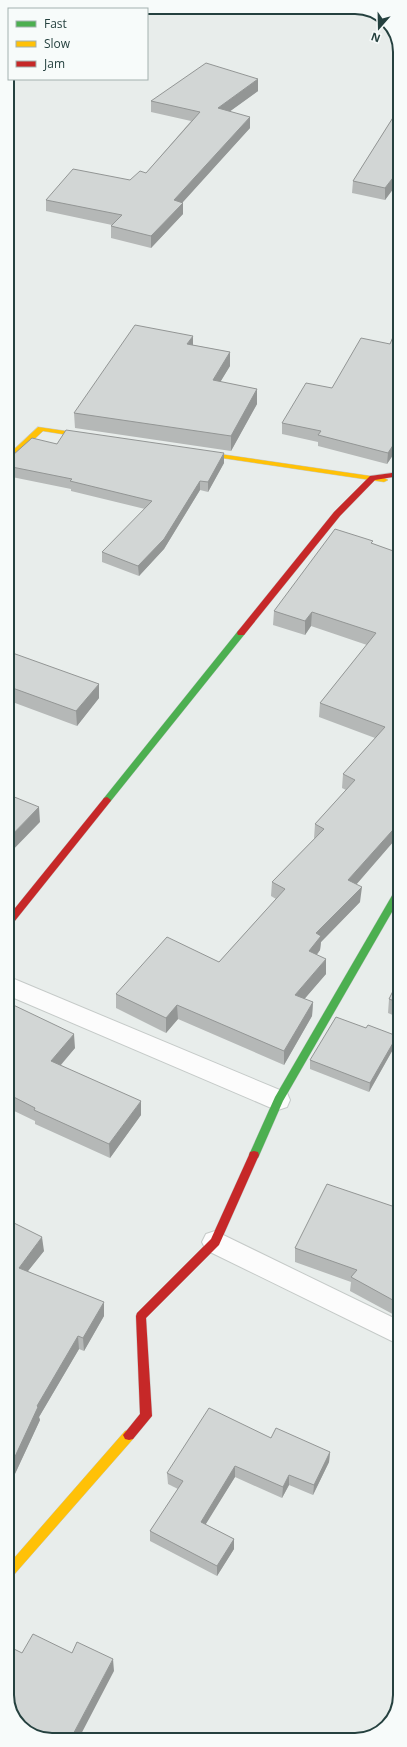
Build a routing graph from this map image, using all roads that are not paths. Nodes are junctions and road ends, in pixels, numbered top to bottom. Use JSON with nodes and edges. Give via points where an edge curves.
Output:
{"nodes":[{"id":1,"x":104,"y":438,"type":"edge"},
{"id":2,"x":183,"y":450,"type":"edge"},
{"id":3,"x":14,"y":454,"type":"edge"},
{"id":4,"x":393,"y":475,"type":"edge"},
{"id":5,"x":373,"y":478,"type":"junction"},
{"id":6,"x":393,"y":481,"type":"edge"},
{"id":7,"x":393,"y":901,"type":"edge"},
{"id":8,"x":14,"y":916,"type":"edge"},
{"id":9,"x":14,"y":988,"type":"edge"},
{"id":10,"x":278,"y":1100,"type":"junction"},
{"id":11,"x":215,"y":1242,"type":"junction"},
{"id":12,"x":393,"y":1331,"type":"edge"},
{"id":13,"x":14,"y":1566,"type":"edge"}],
"edges":[{"from":1,"to":3,"type":"street","via":[[41,429]]},
{"from":2,"to":5,"type":"street"},
{"from":4,"to":5,"type":"street"},
{"from":5,"to":6,"type":"street"},
{"from":5,"to":8,"type":"street","via":[[337,514]]},
{"from":7,"to":10,"type":"street"},
{"from":9,"to":10,"type":"street"},
{"from":10,"to":11,"type":"street"},
{"from":11,"to":12,"type":"street"},
{"from":11,"to":13,"type":"street","via":[[141,1316],[146,1416]]}]}
